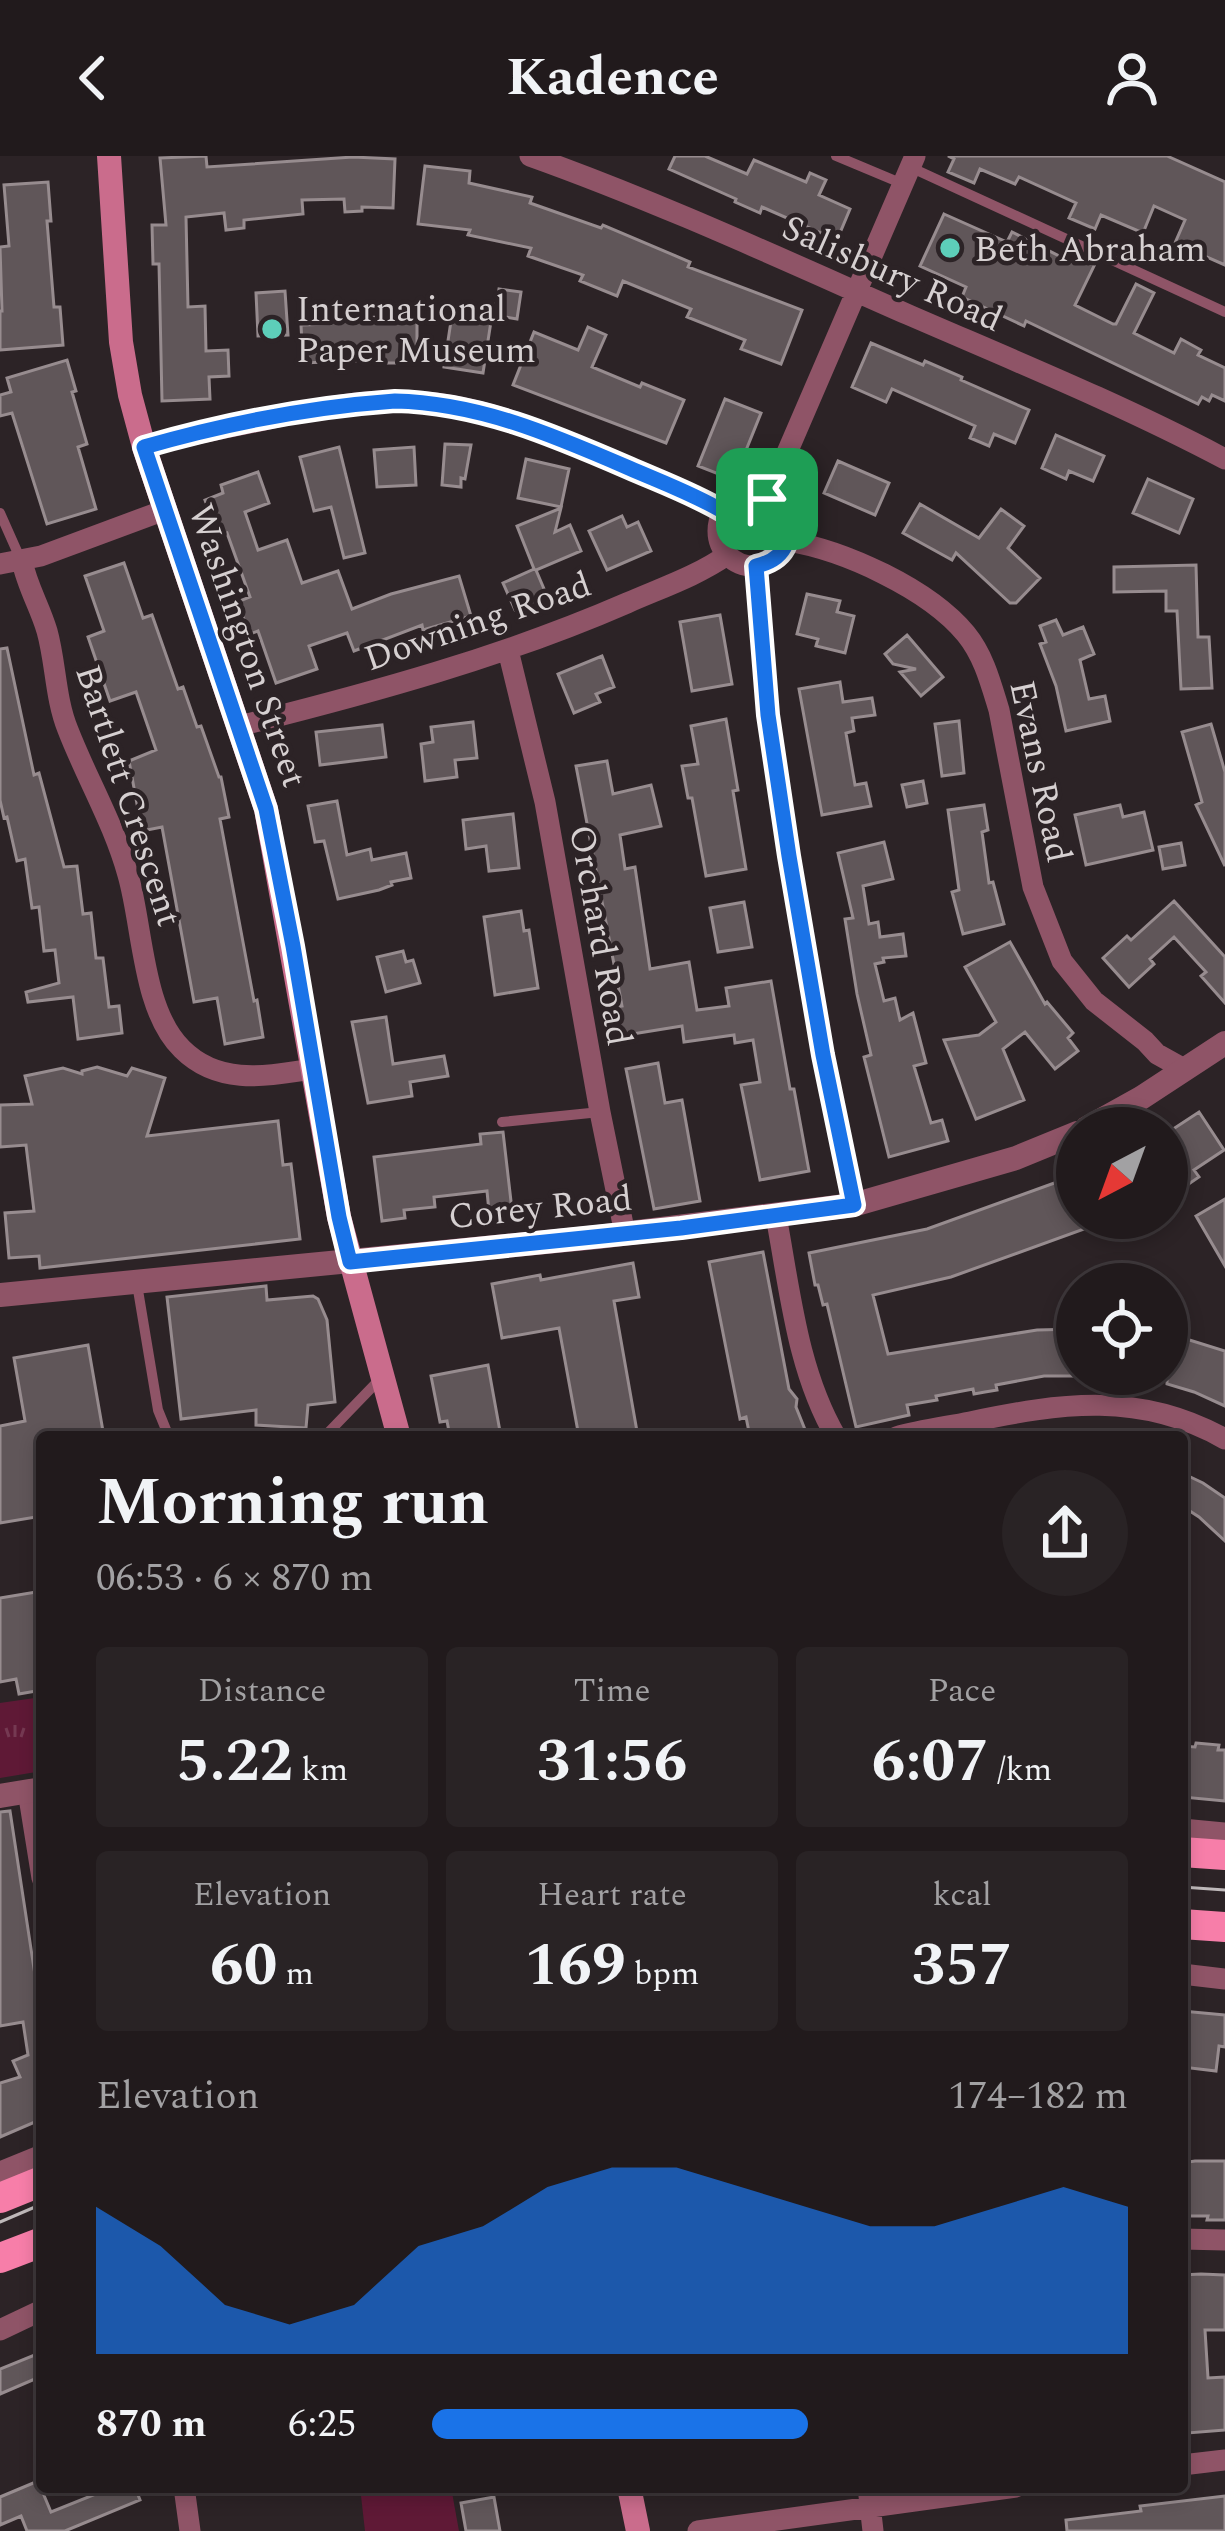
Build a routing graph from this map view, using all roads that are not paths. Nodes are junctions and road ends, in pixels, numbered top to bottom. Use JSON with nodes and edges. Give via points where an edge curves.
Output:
{"nodes":[{"id":1,"x":109,"y":156,"type":"edge"},
{"id":2,"x":530,"y":156,"type":"edge"},
{"id":3,"x":836,"y":156,"type":"edge"},
{"id":4,"x":910,"y":169,"type":"edge"},
{"id":5,"x":857,"y":292,"type":"junction"},
{"id":6,"x":1225,"y":312,"type":"edge"},
{"id":7,"x":144,"y":447,"type":"junction"},
{"id":8,"x":1225,"y":459,"type":"edge"},
{"id":9,"x":767,"y":499,"type":"junction"},
{"id":10,"x":165,"y":510,"type":"junction"},
{"id":11,"x":724,"y":512,"type":"junction"},
{"id":12,"x":0,"y":513,"type":"edge"},
{"id":13,"x":788,"y":541,"type":"junction"},
{"id":14,"x":728,"y":555,"type":"junction"},
{"id":15,"x":11,"y":563,"type":"edge"},
{"id":16,"x":756,"y":566,"type":"junction"},
{"id":17,"x":508,"y":650,"type":"junction"},
{"id":18,"x":239,"y":727,"type":"junction"},
{"id":19,"x":1223,"y":1048,"type":"edge"},
{"id":20,"x":313,"y":1069,"type":"junction"},
{"id":21,"x":1184,"y":1070,"type":"junction"},
{"id":22,"x":1125,"y":1107,"type":"edge"},
{"id":23,"x":600,"y":1112,"type":"junction"},
{"id":24,"x":502,"y":1122,"type":"dead end"},
{"id":25,"x":1056,"y":1142,"type":"edge"},
{"id":26,"x":854,"y":1205,"type":"junction"},
{"id":27,"x":776,"y":1216,"type":"junction"},
{"id":28,"x":625,"y":1234,"type":"junction"},
{"id":29,"x":350,"y":1262,"type":"junction"},
{"id":30,"x":136,"y":1281,"type":"junction"},
{"id":31,"x":0,"y":1294,"type":"edge"},
{"id":32,"x":383,"y":1377,"type":"junction"},
{"id":33,"x":167,"y":1431,"type":"edge"},
{"id":34,"x":330,"y":1431,"type":"edge"},
{"id":35,"x":397,"y":1431,"type":"edge"},
{"id":36,"x":833,"y":1431,"type":"edge"},
{"id":37,"x":909,"y":1431,"type":"edge"},
{"id":38,"x":1225,"y":1439,"type":"edge"},
{"id":39,"x":35,"y":1790,"type":"edge"},
{"id":40,"x":0,"y":1796,"type":"edge"},
{"id":41,"x":1188,"y":1829,"type":"edge"},
{"id":42,"x":1225,"y":1833,"type":"edge"},
{"id":43,"x":1188,"y":1852,"type":"edge"},
{"id":44,"x":1225,"y":1855,"type":"edge"},
{"id":45,"x":1188,"y":1924,"type":"edge"},
{"id":46,"x":1225,"y":1927,"type":"edge"},
{"id":47,"x":1188,"y":1975,"type":"edge"},
{"id":48,"x":1225,"y":1979,"type":"edge"},
{"id":49,"x":36,"y":2157,"type":"edge"},
{"id":50,"x":0,"y":2172,"type":"edge"},
{"id":51,"x":36,"y":2183,"type":"edge"},
{"id":52,"x":0,"y":2198,"type":"edge"},
{"id":53,"x":1188,"y":2239,"type":"edge"},
{"id":54,"x":1225,"y":2240,"type":"edge"},
{"id":55,"x":36,"y":2244,"type":"edge"},
{"id":56,"x":0,"y":2258,"type":"edge"},
{"id":57,"x":36,"y":2313,"type":"edge"},
{"id":58,"x":0,"y":2330,"type":"edge"},
{"id":59,"x":1225,"y":2460,"type":"edge"},
{"id":60,"x":1188,"y":2463,"type":"edge"},
{"id":61,"x":185,"y":2493,"type":"edge"},
{"id":62,"x":630,"y":2493,"type":"edge"},
{"id":63,"x":928,"y":2493,"type":"edge"},
{"id":64,"x":870,"y":2497,"type":"edge"},
{"id":65,"x":190,"y":2531,"type":"edge"},
{"id":66,"x":638,"y":2531,"type":"edge"},
{"id":67,"x":698,"y":2531,"type":"edge"},
{"id":68,"x":873,"y":2531,"type":"edge"}],
"edges":[{"from":1,"to":7,"type":"main road","name":"Washington Street","via":[[121,342]]},
{"from":2,"to":5,"type":"street","name":"Salisbury Road"},
{"from":3,"to":4,"type":"lane"},
{"from":4,"to":5,"type":"street"},
{"from":4,"to":6,"type":"lane"},
{"from":5,"to":8,"type":"street","name":"Salisbury Road"},
{"from":5,"to":9,"type":"street"},
{"from":7,"to":10,"type":"main road","name":"Washington Street"},
{"from":7,"to":11,"type":"street","via":[[354,404],[440,404],[526,425]]},
{"from":9,"to":11,"type":"street","via":[[743,497]]},
{"from":9,"to":13,"type":"street","via":[[784,513]]},
{"from":10,"to":15,"type":"street"},
{"from":10,"to":18,"type":"main road","name":"Washington Street"},
{"from":11,"to":14,"type":"street","via":[[718,534]]},
{"from":12,"to":15,"type":"lane"},
{"from":13,"to":16,"type":"street","via":[[776,559]]},
{"from":13,"to":21,"type":"street","name":"Evans Road","via":[[875,572],[968,636],[995,697],[1034,887],[1062,961],[1094,1001]]},
{"from":14,"to":16,"type":"street"},
{"from":14,"to":17,"type":"street","name":"Downing Road"},
{"from":15,"to":20,"type":"street","name":"Bartlett Crescent","via":[[46,628],[66,726],[129,875],[167,1030],[195,1060],[226,1075]]},
{"from":16,"to":26,"type":"street","via":[[789,856]]},
{"from":17,"to":18,"type":"street","name":"Downing Road"},
{"from":17,"to":23,"type":"street","name":"Orchard Road","via":[[545,802]]},
{"from":18,"to":20,"type":"main road","name":"Washington Street","via":[[272,834]]},
{"from":19,"to":21,"type":"street"},
{"from":20,"to":29,"type":"main road","name":"Washington Street"},
{"from":21,"to":22,"type":"street"},
{"from":23,"to":24,"type":"lane"},
{"from":23,"to":28,"type":"street","name":"Orchard Road"},
{"from":25,"to":26,"type":"street","name":"Corey Road"},
{"from":26,"to":27,"type":"street","name":"Corey Road"},
{"from":27,"to":28,"type":"street","name":"Corey Road"},
{"from":27,"to":36,"type":"street","via":[[803,1355]]},
{"from":28,"to":29,"type":"street","name":"Corey Road"},
{"from":29,"to":30,"type":"street","name":"Corey Road"},
{"from":29,"to":32,"type":"main road","name":"Washington Street"},
{"from":30,"to":31,"type":"street","name":"Corey Road"},
{"from":30,"to":33,"type":"lane"},
{"from":32,"to":34,"type":"lane"},
{"from":32,"to":35,"type":"main road","name":"Washington Street"},
{"from":37,"to":38,"type":"street","via":[[1126,1400]]},
{"from":39,"to":40,"type":"street"},
{"from":41,"to":42,"type":"street"},
{"from":43,"to":44,"type":"main road"},
{"from":45,"to":46,"type":"main road"},
{"from":47,"to":48,"type":"street"},
{"from":49,"to":50,"type":"street"},
{"from":51,"to":52,"type":"main road"},
{"from":53,"to":54,"type":"street"},
{"from":55,"to":56,"type":"main road"},
{"from":57,"to":58,"type":"street"},
{"from":59,"to":60,"type":"street"},
{"from":61,"to":65,"type":"street"},
{"from":62,"to":66,"type":"main road"},
{"from":63,"to":64,"type":"street"},
{"from":64,"to":67,"type":"street"},
{"from":64,"to":68,"type":"street"}]}
